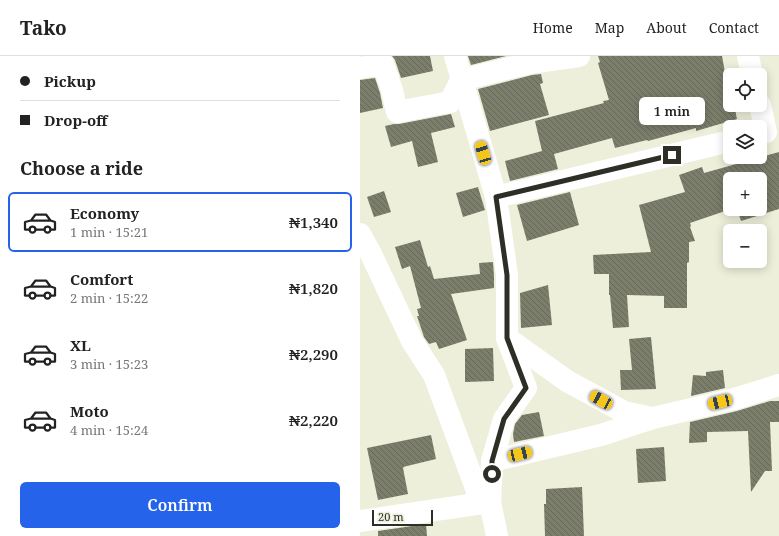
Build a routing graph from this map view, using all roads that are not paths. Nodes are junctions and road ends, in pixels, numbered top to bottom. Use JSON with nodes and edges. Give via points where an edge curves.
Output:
{"nodes":[{"id":1,"x":455,"y":56,"type":"edge"},
{"id":2,"x":579,"y":56,"type":"edge"},
{"id":3,"x":748,"y":56,"type":"edge"},
{"id":4,"x":360,"y":68,"type":"edge"},
{"id":5,"x":751,"y":68,"type":"edge"},
{"id":6,"x":461,"y":80,"type":"junction"},
{"id":7,"x":762,"y":112,"type":"edge"},
{"id":8,"x":768,"y":132,"type":"edge"},
{"id":9,"x":723,"y":142,"type":"edge"},
{"id":10,"x":496,"y":197,"type":"junction"},
{"id":11,"x":360,"y":234,"type":"edge"},
{"id":12,"x":507,"y":338,"type":"junction"},
{"id":13,"x":779,"y":385,"type":"edge"},
{"id":14,"x":653,"y":418,"type":"junction"},
{"id":15,"x":492,"y":461,"type":"junction"},
{"id":16,"x":490,"y":502,"type":"junction"},
{"id":17,"x":360,"y":520,"type":"edge"},
{"id":18,"x":498,"y":536,"type":"edge"}],
"edges":[{"from":1,"to":6,"type":"street"},
{"from":2,"to":6,"type":"street","via":[[530,62]]},
{"from":3,"to":5,"type":"street"},
{"from":4,"to":6,"type":"street","via":[[383,64],[397,112],[450,102]]},
{"from":6,"to":10,"type":"street"},
{"from":7,"to":8,"type":"street"},
{"from":9,"to":10,"type":"street"},
{"from":10,"to":12,"type":"street","via":[[507,275]]},
{"from":11,"to":16,"type":"street","via":[[412,341],[434,375],[477,491]]},
{"from":12,"to":14,"type":"street","via":[[586,392],[624,412]]},
{"from":12,"to":15,"type":"street","via":[[526,388],[504,419]]},
{"from":13,"to":14,"type":"street","via":[[734,399]]},
{"from":14,"to":15,"type":"street","via":[[602,435]]},
{"from":15,"to":16,"type":"street"},
{"from":16,"to":17,"type":"street"},
{"from":16,"to":18,"type":"street"}]}
